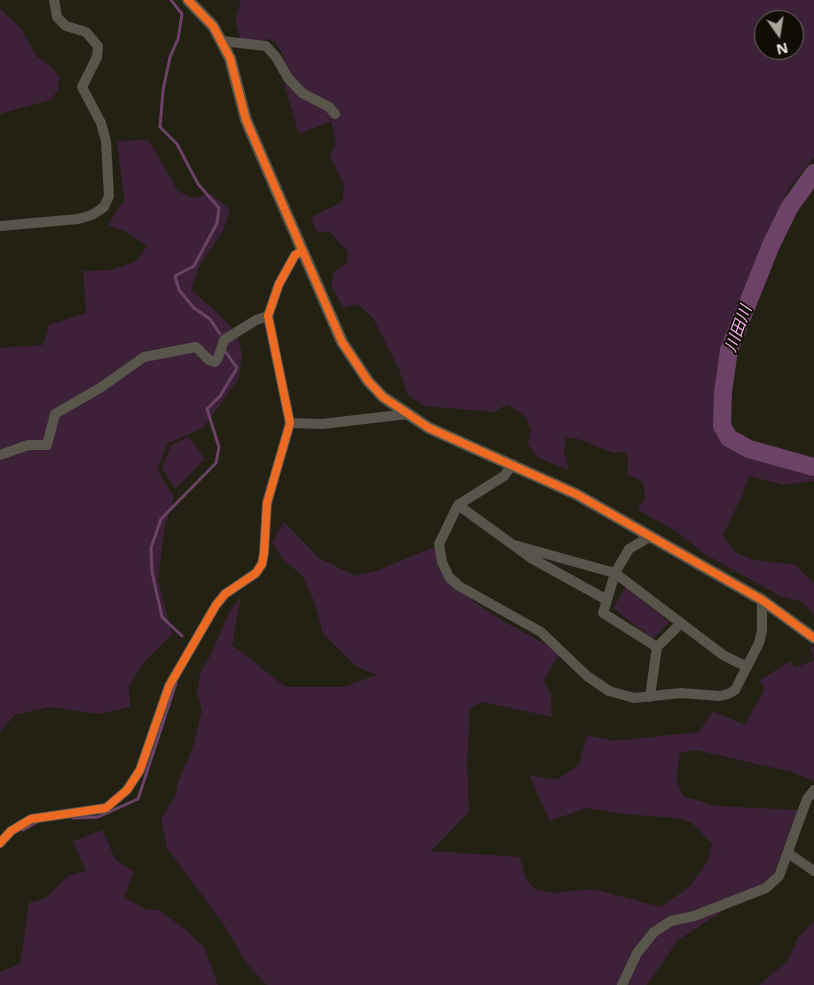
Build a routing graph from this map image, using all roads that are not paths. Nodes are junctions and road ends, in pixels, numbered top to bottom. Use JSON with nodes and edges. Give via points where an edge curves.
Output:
{"nodes":[{"id":1,"x":54,"y":0,"type":"edge"},
{"id":2,"x":188,"y":0,"type":"edge"},
{"id":3,"x":222,"y":41,"type":"junction"},
{"id":4,"x":335,"y":114,"type":"dead end"},
{"id":5,"x":0,"y":226,"type":"edge"},
{"id":6,"x":302,"y":251,"type":"junction"},
{"id":7,"x":268,"y":316,"type":"junction"},
{"id":8,"x":408,"y":414,"type":"junction"},
{"id":9,"x":290,"y":424,"type":"junction"},
{"id":10,"x":0,"y":455,"type":"edge"},
{"id":11,"x":513,"y":464,"type":"junction"},
{"id":12,"x":458,"y":505,"type":"junction"},
{"id":13,"x":651,"y":536,"type":"junction"},
{"id":14,"x":514,"y":545,"type":"junction"},
{"id":15,"x":615,"y":572,"type":"junction"},
{"id":16,"x":607,"y":600,"type":"junction"},
{"id":17,"x":762,"y":600,"type":"junction"},
{"id":18,"x":681,"y":623,"type":"junction"},
{"id":19,"x":814,"y":638,"type":"edge"},
{"id":20,"x":657,"y":646,"type":"junction"},
{"id":21,"x":746,"y":667,"type":"junction"},
{"id":22,"x":650,"y":697,"type":"junction"},
{"id":23,"x":814,"y":790,"type":"edge"},
{"id":24,"x":0,"y":843,"type":"edge"},
{"id":25,"x":788,"y":853,"type":"junction"},
{"id":26,"x":814,"y":871,"type":"edge"},
{"id":27,"x":622,"y":985,"type":"edge"}],
"edges":[{"from":1,"to":5,"type":"street","via":[[58,17],[66,26],[86,32],[98,46],[97,57],[82,87],[101,123],[106,141],[109,196],[104,207],[78,219]]},
{"from":2,"to":3,"type":"street","via":[[213,26]]},
{"from":3,"to":4,"type":"street","via":[[266,46],[302,93],[329,107]]},
{"from":3,"to":6,"type":"street","via":[[230,58],[246,120]]},
{"from":6,"to":7,"type":"street","via":[[295,255],[283,277]]},
{"from":6,"to":8,"type":"street","via":[[355,364],[383,397]]},
{"from":7,"to":9,"type":"street"},
{"from":7,"to":10,"type":"street","via":[[224,340],[214,362],[196,347],[144,357],[55,414],[47,445],[28,445]]},
{"from":8,"to":9,"type":"street","via":[[322,424]]},
{"from":8,"to":11,"type":"street","via":[[453,439]]},
{"from":9,"to":24,"type":"street","via":[[267,503],[262,564],[256,573],[225,594],[216,605],[169,686],[140,770],[127,790],[106,808],[31,819],[10,831]]},
{"from":11,"to":12,"type":"street","via":[[504,476]]},
{"from":11,"to":13,"type":"street","via":[[576,494]]},
{"from":12,"to":14,"type":"street"},
{"from":12,"to":22,"type":"street","via":[[439,544],[449,577],[459,586],[541,632],[587,676],[609,691],[634,698]]},
{"from":13,"to":15,"type":"street","via":[[629,549]]},
{"from":13,"to":17,"type":"street"},
{"from":14,"to":15,"type":"street"},
{"from":14,"to":16,"type":"street","via":[[531,558]]},
{"from":15,"to":16,"type":"street"},
{"from":15,"to":18,"type":"street"},
{"from":16,"to":20,"type":"street","via":[[603,612]]},
{"from":17,"to":19,"type":"street"},
{"from":17,"to":21,"type":"street","via":[[762,631]]},
{"from":18,"to":20,"type":"street"},
{"from":18,"to":21,"type":"street","via":[[723,655]]},
{"from":20,"to":22,"type":"street"},
{"from":21,"to":22,"type":"street","via":[[735,690],[728,694],[681,693]]},
{"from":23,"to":25,"type":"street","via":[[807,799]]},
{"from":25,"to":26,"type":"street"},
{"from":25,"to":27,"type":"street","via":[[779,876],[766,888],[694,916],[671,921],[654,932],[637,953]]}]}
